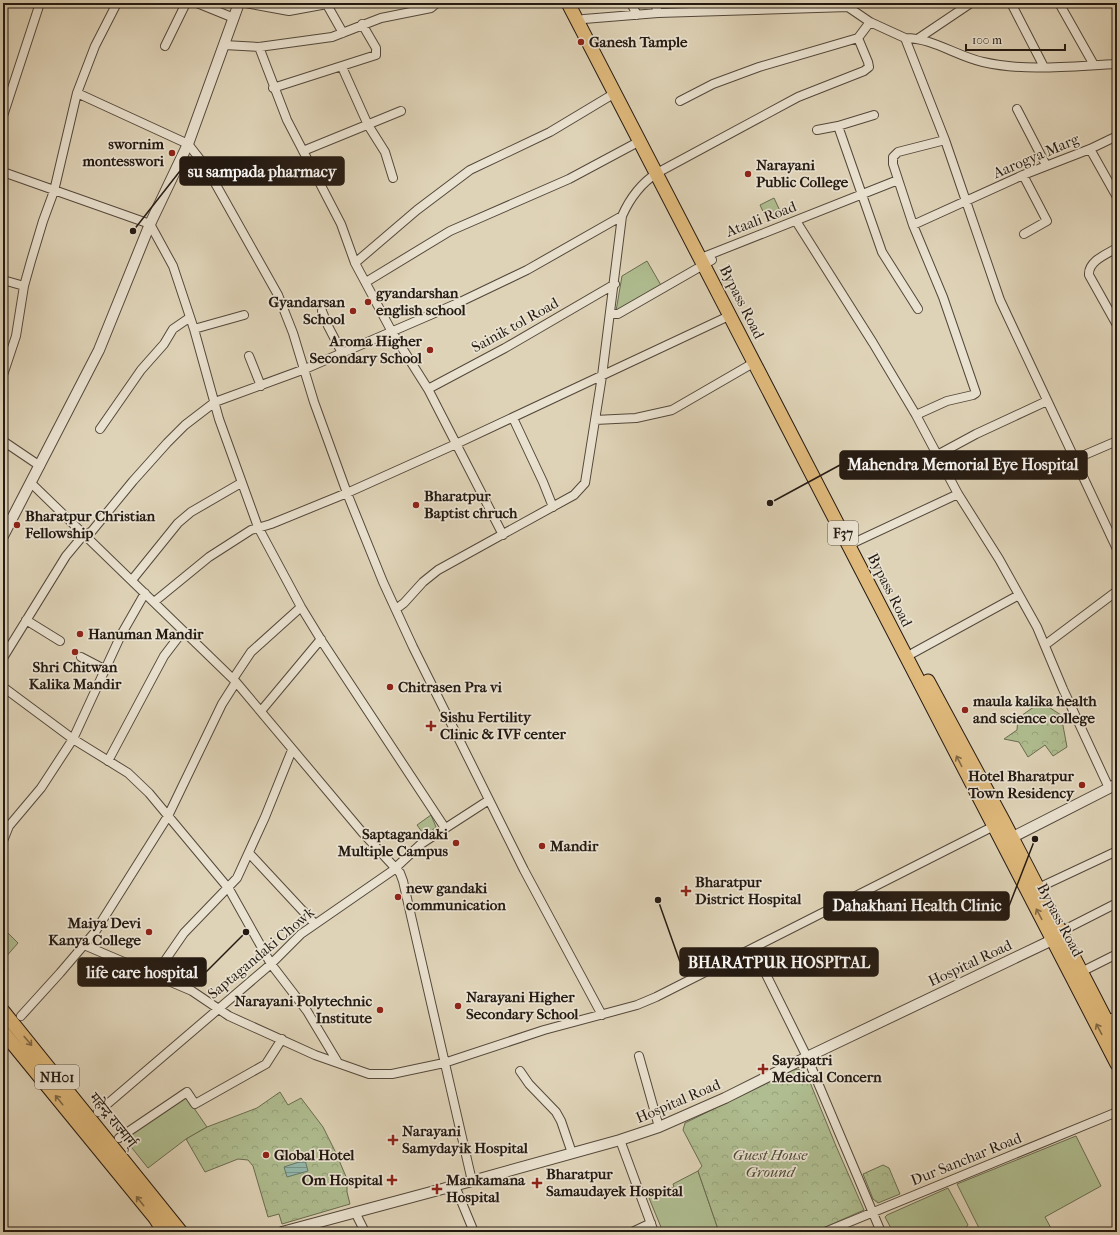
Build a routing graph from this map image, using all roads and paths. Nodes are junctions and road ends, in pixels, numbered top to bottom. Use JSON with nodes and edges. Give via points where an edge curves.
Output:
{"nodes":[{"id":1,"x":40,"y":3,"type":"edge"},
{"id":2,"x":117,"y":3,"type":"edge"},
{"id":3,"x":186,"y":3,"type":"edge"},
{"id":4,"x":198,"y":3,"type":"edge"},
{"id":5,"x":239,"y":3,"type":"edge"},
{"id":6,"x":245,"y":3,"type":"edge"},
{"id":7,"x":327,"y":3,"type":"edge"},
{"id":8,"x":438,"y":3,"type":"edge"},
{"id":9,"x":568,"y":3,"type":"edge"},
{"id":10,"x":576,"y":3,"type":"edge"},
{"id":11,"x":631,"y":3,"type":"edge"},
{"id":12,"x":655,"y":3,"type":"edge"},
{"id":13,"x":971,"y":3,"type":"edge"},
{"id":14,"x":1011,"y":3,"type":"edge"},
{"id":15,"x":1059,"y":3,"type":"edge"},
{"id":16,"x":1115,"y":3,"type":"edge"},
{"id":17,"x":849,"y":5,"type":"edge"},
{"id":18,"x":1117,"y":6,"type":"edge"},
{"id":19,"x":658,"y":14,"type":"junction"},
{"id":20,"x":637,"y":15,"type":"junction"},
{"id":21,"x":234,"y":18,"type":"junction"},
{"id":22,"x":584,"y":19,"type":"junction"},
{"id":23,"x":870,"y":22,"type":"junction"},
{"id":24,"x":362,"y":24,"type":"junction"},
{"id":25,"x":343,"y":33,"type":"junction"},
{"id":26,"x":858,"y":38,"type":"junction"},
{"id":27,"x":905,"y":38,"type":"junction"},
{"id":28,"x":919,"y":38,"type":"junction"},
{"id":29,"x":224,"y":45,"type":"junction"},
{"id":30,"x":165,"y":46,"type":"dead end"},
{"id":31,"x":259,"y":47,"type":"junction"},
{"id":32,"x":1117,"y":64,"type":"edge"},
{"id":33,"x":1094,"y":65,"type":"junction"},
{"id":34,"x":342,"y":67,"type":"junction"},
{"id":35,"x":1044,"y":67,"type":"junction"},
{"id":36,"x":274,"y":88,"type":"junction"},
{"id":37,"x":77,"y":93,"type":"junction"},
{"id":38,"x":615,"y":93,"type":"junction"},
{"id":39,"x":680,"y":101,"type":"dead end"},
{"id":40,"x":1017,"y":109,"type":"dead end"},
{"id":41,"x":401,"y":111,"type":"dead end"},
{"id":42,"x":874,"y":115,"type":"dead end"},
{"id":43,"x":3,"y":116,"type":"edge"},
{"id":44,"x":368,"y":125,"type":"junction"},
{"id":45,"x":838,"y":126,"type":"junction"},
{"id":46,"x":817,"y":130,"type":"dead end"},
{"id":47,"x":1117,"y":136,"type":"edge"},
{"id":48,"x":945,"y":140,"type":"junction"},
{"id":49,"x":640,"y":141,"type":"junction"},
{"id":50,"x":188,"y":144,"type":"junction"},
{"id":51,"x":1090,"y":149,"type":"junction"},
{"id":52,"x":303,"y":152,"type":"junction"},
{"id":53,"x":1046,"y":165,"type":"junction"},
{"id":54,"x":3,"y":172,"type":"edge"},
{"id":55,"x":660,"y":172,"type":"junction"},
{"id":56,"x":1023,"y":174,"type":"junction"},
{"id":57,"x":393,"y":178,"type":"dead end"},
{"id":58,"x":898,"y":180,"type":"junction"},
{"id":59,"x":1114,"y":186,"type":"edge"},
{"id":60,"x":54,"y":191,"type":"junction"},
{"id":61,"x":861,"y":194,"type":"junction"},
{"id":62,"x":1117,"y":197,"type":"edge"},
{"id":63,"x":965,"y":202,"type":"junction"},
{"id":64,"x":622,"y":216,"type":"junction"},
{"id":65,"x":796,"y":221,"type":"junction"},
{"id":66,"x":150,"y":224,"type":"junction"},
{"id":67,"x":913,"y":225,"type":"junction"},
{"id":68,"x":1024,"y":234,"type":"dead end"},
{"id":69,"x":1117,"y":248,"type":"edge"},
{"id":70,"x":706,"y":259,"type":"junction"},
{"id":71,"x":356,"y":263,"type":"junction"},
{"id":72,"x":3,"y":280,"type":"edge"},
{"id":73,"x":366,"y":282,"type":"junction"},
{"id":74,"x":615,"y":284,"type":"junction"},
{"id":75,"x":24,"y":286,"type":"junction"},
{"id":76,"x":918,"y":309,"type":"dead end"},
{"id":77,"x":322,"y":312,"type":"dead end"},
{"id":78,"x":610,"y":314,"type":"junction"},
{"id":79,"x":244,"y":315,"type":"dead end"},
{"id":80,"x":731,"y":315,"type":"junction"},
{"id":81,"x":189,"y":318,"type":"junction"},
{"id":82,"x":1117,"y":325,"type":"edge"},
{"id":83,"x":194,"y":329,"type":"junction"},
{"id":84,"x":392,"y":332,"type":"junction"},
{"id":85,"x":342,"y":353,"type":"junction"},
{"id":86,"x":249,"y":356,"type":"dead end"},
{"id":87,"x":755,"y":362,"type":"junction"},
{"id":88,"x":305,"y":369,"type":"junction"},
{"id":89,"x":3,"y":375,"type":"edge"},
{"id":90,"x":602,"y":376,"type":"junction"},
{"id":91,"x":261,"y":386,"type":"junction"},
{"id":92,"x":428,"y":389,"type":"junction"},
{"id":93,"x":1047,"y":401,"type":"junction"},
{"id":94,"x":215,"y":402,"type":"junction"},
{"id":95,"x":916,"y":415,"type":"junction"},
{"id":96,"x":513,"y":418,"type":"junction"},
{"id":97,"x":595,"y":420,"type":"junction"},
{"id":98,"x":100,"y":429,"type":"dead end"},
{"id":99,"x":798,"y":436,"type":"junction"},
{"id":100,"x":3,"y":441,"type":"edge"},
{"id":101,"x":1117,"y":441,"type":"edge"},
{"id":102,"x":456,"y":444,"type":"junction"},
{"id":103,"x":939,"y":454,"type":"junction"},
{"id":104,"x":1075,"y":459,"type":"junction"},
{"id":105,"x":40,"y":466,"type":"junction"},
{"id":106,"x":31,"y":483,"type":"junction"},
{"id":107,"x":241,"y":483,"type":"junction"},
{"id":108,"x":347,"y":493,"type":"junction"},
{"id":109,"x":958,"y":494,"type":"junction"},
{"id":110,"x":553,"y":507,"type":"junction"},
{"id":111,"x":258,"y":526,"type":"junction"},
{"id":112,"x":503,"y":535,"type":"junction"},
{"id":113,"x":3,"y":536,"type":"edge"},
{"id":114,"x":84,"y":536,"type":"junction"},
{"id":115,"x":853,"y":543,"type":"junction"},
{"id":116,"x":1117,"y":550,"type":"edge"},
{"id":117,"x":132,"y":580,"type":"junction"},
{"id":118,"x":1117,"y":591,"type":"edge"},
{"id":119,"x":145,"y":593,"type":"junction"},
{"id":120,"x":1019,"y":595,"type":"junction"},
{"id":121,"x":154,"y":602,"type":"junction"},
{"id":122,"x":301,"y":607,"type":"junction"},
{"id":123,"x":396,"y":609,"type":"junction"},
{"id":124,"x":26,"y":620,"type":"junction"},
{"id":125,"x":183,"y":631,"type":"junction"},
{"id":126,"x":321,"y":639,"type":"junction"},
{"id":127,"x":60,"y":641,"type":"dead end"},
{"id":128,"x":1045,"y":645,"type":"junction"},
{"id":129,"x":913,"y":653,"type":"junction"},
{"id":130,"x":81,"y":656,"type":"dead end"},
{"id":131,"x":3,"y":658,"type":"edge"},
{"id":132,"x":106,"y":670,"type":"junction"},
{"id":133,"x":234,"y":680,"type":"junction"},
{"id":134,"x":3,"y":687,"type":"edge"},
{"id":135,"x":261,"y":711,"type":"junction"},
{"id":136,"x":73,"y":739,"type":"junction"},
{"id":137,"x":292,"y":750,"type":"junction"},
{"id":138,"x":108,"y":761,"type":"junction"},
{"id":139,"x":1113,"y":786,"type":"edge"},
{"id":140,"x":489,"y":800,"type":"junction"},
{"id":141,"x":168,"y":816,"type":"junction"},
{"id":142,"x":998,"y":824,"type":"junction"},
{"id":143,"x":445,"y":828,"type":"junction"},
{"id":144,"x":1006,"y":840,"type":"junction"},
{"id":145,"x":3,"y":841,"type":"edge"},
{"id":146,"x":1117,"y":851,"type":"edge"},
{"id":147,"x":250,"y":853,"type":"junction"},
{"id":148,"x":394,"y":868,"type":"junction"},
{"id":149,"x":229,"y":889,"type":"junction"},
{"id":150,"x":1033,"y":891,"type":"junction"},
{"id":151,"x":1117,"y":903,"type":"edge"},
{"id":152,"x":315,"y":924,"type":"junction"},
{"id":153,"x":1056,"y":936,"type":"junction"},
{"id":154,"x":84,"y":945,"type":"junction"},
{"id":155,"x":753,"y":948,"type":"junction"},
{"id":156,"x":1117,"y":954,"type":"edge"},
{"id":157,"x":271,"y":964,"type":"junction"},
{"id":158,"x":1081,"y":972,"type":"junction"},
{"id":159,"x":155,"y":975,"type":"junction"},
{"id":160,"x":218,"y":1008,"type":"junction"},
{"id":161,"x":3,"y":1011,"type":"edge"},
{"id":162,"x":602,"y":1015,"type":"junction"},
{"id":163,"x":21,"y":1016,"type":"dead end"},
{"id":164,"x":1112,"y":1018,"type":"edge"},
{"id":165,"x":3,"y":1032,"type":"edge"},
{"id":166,"x":282,"y":1039,"type":"junction"},
{"id":167,"x":1117,"y":1041,"type":"edge"},
{"id":168,"x":638,"y":1056,"type":"dead end"},
{"id":169,"x":807,"y":1057,"type":"junction"},
{"id":170,"x":337,"y":1061,"type":"junction"},
{"id":171,"x":444,"y":1063,"type":"junction"},
{"id":172,"x":1117,"y":1064,"type":"edge"},
{"id":173,"x":520,"y":1070,"type":"dead end"},
{"id":174,"x":98,"y":1112,"type":"dead end"},
{"id":175,"x":1117,"y":1112,"type":"edge"},
{"id":176,"x":659,"y":1127,"type":"junction"},
{"id":177,"x":119,"y":1138,"type":"dead end"},
{"id":178,"x":620,"y":1140,"type":"junction"},
{"id":179,"x":572,"y":1153,"type":"junction"},
{"id":180,"x":472,"y":1181,"type":"junction"},
{"id":181,"x":455,"y":1186,"type":"junction"},
{"id":182,"x":355,"y":1212,"type":"junction"},
{"id":183,"x":872,"y":1213,"type":"junction"},
{"id":184,"x":651,"y":1223,"type":"junction"},
{"id":185,"x":164,"y":1232,"type":"edge"},
{"id":186,"x":181,"y":1232,"type":"edge"},
{"id":187,"x":282,"y":1232,"type":"edge"},
{"id":188,"x":365,"y":1232,"type":"edge"},
{"id":189,"x":474,"y":1232,"type":"edge"},
{"id":190,"x":632,"y":1232,"type":"edge"},
{"id":191,"x":654,"y":1232,"type":"edge"},
{"id":192,"x":825,"y":1232,"type":"edge"},
{"id":193,"x":881,"y":1232,"type":"edge"}],
"edges":[{"from":1,"to":43,"type":"street"},
{"from":2,"to":37,"type":"street","via":[[95,46]]},
{"from":3,"to":30,"type":"street"},
{"from":4,"to":21,"type":"street"},
{"from":5,"to":21,"type":"street"},
{"from":6,"to":7,"type":"street","via":[[289,11]]},
{"from":7,"to":25,"type":"street"},
{"from":8,"to":24,"type":"street","via":[[431,8]]},
{"from":9,"to":38,"type":"highway","name":"Bypass Road","number":"F37"},
{"from":10,"to":22,"type":"highway","name":"Bypass Road","number":"F37"},
{"from":11,"to":20,"type":"street"},
{"from":12,"to":19,"type":"street"},
{"from":13,"to":28,"type":"street"},
{"from":14,"to":35,"type":"street"},
{"from":15,"to":33,"type":"street"},
{"from":16,"to":18,"type":"street"},
{"from":17,"to":19,"type":"street"},
{"from":17,"to":23,"type":"street"},
{"from":19,"to":20,"type":"street"},
{"from":20,"to":22,"type":"street"},
{"from":21,"to":29,"type":"street"},
{"from":22,"to":55,"type":"highway","name":"Bypass Road","number":"F37"},
{"from":23,"to":26,"type":"street"},
{"from":23,"to":27,"type":"street"},
{"from":24,"to":25,"type":"street"},
{"from":24,"to":34,"type":"street","via":[[376,48],[376,55]]},
{"from":25,"to":31,"type":"street","via":[[332,37]]},
{"from":26,"to":39,"type":"street","via":[[740,74],[699,90]]},
{"from":26,"to":55,"type":"street","via":[[869,68],[798,97]]},
{"from":27,"to":28,"type":"street"},
{"from":27,"to":48,"type":"street"},
{"from":28,"to":35,"type":"street","via":[[983,62],[1019,67]]},
{"from":29,"to":31,"type":"street"},
{"from":29,"to":50,"type":"street"},
{"from":31,"to":36,"type":"street"},
{"from":32,"to":33,"type":"street"},
{"from":33,"to":35,"type":"street"},
{"from":34,"to":36,"type":"street"},
{"from":34,"to":44,"type":"street"},
{"from":36,"to":52,"type":"street"},
{"from":37,"to":50,"type":"street"},
{"from":37,"to":60,"type":"street"},
{"from":38,"to":49,"type":"highway","name":"Bypass Road","number":"F37"},
{"from":38,"to":71,"type":"street","via":[[550,132],[470,170],[417,210]]},
{"from":40,"to":53,"type":"street"},
{"from":41,"to":44,"type":"street"},
{"from":42,"to":45,"type":"street"},
{"from":44,"to":52,"type":"street"},
{"from":44,"to":57,"type":"street","via":[[385,152]]},
{"from":45,"to":46,"type":"street"},
{"from":45,"to":61,"type":"street"},
{"from":47,"to":51,"type":"street","name":"Aarogya Marg"},
{"from":48,"to":58,"type":"street","via":[[898,152],[893,157]]},
{"from":48,"to":63,"type":"street"},
{"from":49,"to":55,"type":"highway","name":"Bypass Road","number":"F37"},
{"from":49,"to":73,"type":"street","via":[[568,179],[450,231]]},
{"from":50,"to":66,"type":"street"},
{"from":50,"to":88,"type":"street","via":[[206,168],[278,295]]},
{"from":51,"to":53,"type":"street","name":"Aarogya Marg"},
{"from":51,"to":59,"type":"street"},
{"from":52,"to":71,"type":"street","via":[[341,224]]},
{"from":53,"to":56,"type":"street","name":"Aarogya Marg"},
{"from":54,"to":60,"type":"street"},
{"from":55,"to":64,"type":"street","via":[[637,190]]},
{"from":55,"to":70,"type":"highway","name":"Bypass Road","number":"F37"},
{"from":56,"to":63,"type":"street","name":"Aarogya Marg"},
{"from":56,"to":68,"type":"street","via":[[1047,221]]},
{"from":58,"to":61,"type":"street","name":"Ataali Road"},
{"from":58,"to":67,"type":"street"},
{"from":59,"to":62,"type":"street"},
{"from":60,"to":66,"type":"street"},
{"from":60,"to":75,"type":"street"},
{"from":61,"to":65,"type":"street","name":"Ataali Road"},
{"from":61,"to":76,"type":"street","via":[[882,252]]},
{"from":63,"to":67,"type":"street","name":"Aarogya Marg"},
{"from":63,"to":93,"type":"street","via":[[1000,300]]},
{"from":64,"to":74,"type":"street"},
{"from":64,"to":84,"type":"street","via":[[527,270]]},
{"from":65,"to":70,"type":"street","name":"Ataali Road"},
{"from":65,"to":95,"type":"street"},
{"from":66,"to":81,"type":"street","via":[[173,266]]},
{"from":66,"to":105,"type":"street","via":[[99,350]]},
{"from":67,"to":95,"type":"street","via":[[943,297],[976,389],[973,395],[947,401]]},
{"from":69,"to":82,"type":"street","via":[[1091,264],[1088,269]]},
{"from":70,"to":78,"type":"street","name":"Ataali Road","via":[[618,314]]},
{"from":70,"to":80,"type":"highway","name":"Bypass Road","number":"F37"},
{"from":70,"to":99,"type":"highway","name":"Bypass Road","number":"F37"},
{"from":71,"to":73,"type":"street"},
{"from":72,"to":75,"type":"street"},
{"from":73,"to":84,"type":"street"},
{"from":74,"to":78,"type":"street"},
{"from":74,"to":92,"type":"street","name":"Sainik tol Road"},
{"from":75,"to":89,"type":"street","via":[[16,336]]},
{"from":77,"to":85,"type":"street"},
{"from":78,"to":90,"type":"street"},
{"from":79,"to":83,"type":"street"},
{"from":80,"to":87,"type":"highway","name":"Bypass Road","number":"F37"},
{"from":80,"to":90,"type":"street"},
{"from":81,"to":83,"type":"street"},
{"from":81,"to":98,"type":"street","via":[[174,329],[141,370]]},
{"from":83,"to":94,"type":"street"},
{"from":84,"to":85,"type":"street"},
{"from":84,"to":92,"type":"street"},
{"from":85,"to":88,"type":"street"},
{"from":86,"to":91,"type":"street"},
{"from":87,"to":97,"type":"street","via":[[672,410],[636,418]]},
{"from":87,"to":99,"type":"highway","name":"Bypass Road","number":"F37"},
{"from":88,"to":91,"type":"street"},
{"from":88,"to":108,"type":"street","via":[[314,402]]},
{"from":90,"to":96,"type":"street"},
{"from":90,"to":97,"type":"street"},
{"from":91,"to":94,"type":"street"},
{"from":92,"to":102,"type":"street"},
{"from":93,"to":103,"type":"street"},
{"from":93,"to":104,"type":"street"},
{"from":94,"to":107,"type":"street","via":[[218,419]]},
{"from":94,"to":114,"type":"street","via":[[167,443],[92,531]]},
{"from":95,"to":103,"type":"street"},
{"from":96,"to":102,"type":"street"},
{"from":96,"to":110,"type":"street"},
{"from":97,"to":110,"type":"street","via":[[585,483],[574,496]]},
{"from":99,"to":115,"type":"highway","name":"Bypass Road","number":"F37"},
{"from":100,"to":105,"type":"street"},
{"from":101,"to":104,"type":"street"},
{"from":102,"to":108,"type":"street"},
{"from":102,"to":112,"type":"street"},
{"from":103,"to":109,"type":"street"},
{"from":104,"to":116,"type":"street"},
{"from":105,"to":106,"type":"street"},
{"from":106,"to":113,"type":"street"},
{"from":106,"to":114,"type":"street"},
{"from":107,"to":111,"type":"street"},
{"from":107,"to":117,"type":"street","via":[[191,512],[178,523]]},
{"from":108,"to":111,"type":"street","via":[[271,524]]},
{"from":108,"to":123,"type":"street"},
{"from":109,"to":115,"type":"street"},
{"from":109,"to":120,"type":"street"},
{"from":110,"to":112,"type":"street"},
{"from":111,"to":121,"type":"street","via":[[209,558]]},
{"from":111,"to":122,"type":"street"},
{"from":112,"to":123,"type":"street","via":[[438,570]]},
{"from":114,"to":117,"type":"street"},
{"from":114,"to":124,"type":"street","via":[[66,556]]},
{"from":115,"to":129,"type":"highway","name":"Bypass Road","number":"F37"},
{"from":142,"to":115,"type":"highway","name":"Bypass Road","number":"F37","one_way":true},
{"from":117,"to":119,"type":"street"},
{"from":118,"to":128,"type":"street"},
{"from":119,"to":121,"type":"street"},
{"from":119,"to":132,"type":"street","via":[[121,635]]},
{"from":120,"to":128,"type":"street"},
{"from":120,"to":129,"type":"street"},
{"from":121,"to":125,"type":"street"},
{"from":122,"to":126,"type":"street"},
{"from":122,"to":133,"type":"street","via":[[251,652]]},
{"from":123,"to":140,"type":"street"},
{"from":124,"to":127,"type":"street"},
{"from":124,"to":131,"type":"street"},
{"from":125,"to":133,"type":"street"},
{"from":125,"to":138,"type":"street","via":[[164,656]]},
{"from":126,"to":135,"type":"street"},
{"from":126,"to":143,"type":"street"},
{"from":128,"to":139,"type":"street","via":[[1063,689]]},
{"from":129,"to":142,"type":"highway","name":"Bypass Road","number":"F37"},
{"from":130,"to":132,"type":"street"},
{"from":132,"to":136,"type":"street"},
{"from":133,"to":135,"type":"street"},
{"from":133,"to":141,"type":"street"},
{"from":134,"to":136,"type":"street"},
{"from":135,"to":137,"type":"street"},
{"from":136,"to":138,"type":"street"},
{"from":136,"to":145,"type":"street","via":[[41,788],[9,826]]},
{"from":137,"to":147,"type":"street"},
{"from":137,"to":148,"type":"street"},
{"from":138,"to":141,"type":"street","via":[[128,773]]},
{"from":139,"to":144,"type":"street"},
{"from":140,"to":143,"type":"street","name":"Saptagandaki Chowk"},
{"from":140,"to":162,"type":"street"},
{"from":141,"to":149,"type":"street"},
{"from":141,"to":154,"type":"street"},
{"from":142,"to":144,"type":"highway","name":"Bypass Road","number":"F37"},
{"from":142,"to":155,"type":"street"},
{"from":143,"to":148,"type":"street","name":"Saptagandaki Chowk"},
{"from":144,"to":150,"type":"highway","name":"Bypass Road","number":"F37"},
{"from":146,"to":150,"type":"street"},
{"from":147,"to":149,"type":"street"},
{"from":147,"to":152,"type":"street"},
{"from":148,"to":152,"type":"street","name":"Saptagandaki Chowk"},
{"from":148,"to":171,"type":"street","via":[[403,880]]},
{"from":149,"to":157,"type":"street"},
{"from":149,"to":159,"type":"street","via":[[184,933]]},
{"from":150,"to":153,"type":"highway","name":"Bypass Road","number":"F37"},
{"from":151,"to":153,"type":"street"},
{"from":152,"to":157,"type":"street","name":"Saptagandaki Chowk","via":[[301,934]]},
{"from":153,"to":158,"type":"highway","name":"Bypass Road","number":"F37"},
{"from":153,"to":169,"type":"street","name":"Hospital Road"},
{"from":172,"to":153,"type":"highway","name":"Bypass Road","number":"F37","one_way":true},
{"from":154,"to":159,"type":"street"},
{"from":154,"to":163,"type":"street"},
{"from":155,"to":162,"type":"street","via":[[656,997]]},
{"from":155,"to":169,"type":"street"},
{"from":156,"to":158,"type":"street"},
{"from":157,"to":160,"type":"street","name":"Saptagandaki Chowk"},
{"from":157,"to":170,"type":"street","via":[[307,1012]]},
{"from":158,"to":164,"type":"highway","name":"Bypass Road","number":"F37"},
{"from":159,"to":160,"type":"street","via":[[192,991]]},
{"from":160,"to":166,"type":"street","via":[[229,1016]]},
{"from":160,"to":174,"type":"street","name":"Saptagandaki Chowk"},
{"from":161,"to":186,"type":"highway","name":"महेन्द्र राज्मार्ग्","number":"NH01","one_way":true},
{"from":162,"to":171,"type":"street","via":[[544,1030]]},
{"from":164,"to":167,"type":"highway","name":"Bypass Road","number":"F37"},
{"from":185,"to":165,"type":"highway","name":"महेन्द्र राज्मार्ग्","number":"NH01","one_way":true},
{"from":166,"to":170,"type":"street","via":[[315,1055]]},
{"from":166,"to":177,"type":"street","via":[[266,1064],[260,1068],[195,1104],[187,1092]]},
{"from":168,"to":176,"type":"street"},
{"from":169,"to":176,"type":"street","name":"Hospital Road","via":[[725,1098]]},
{"from":169,"to":183,"type":"street"},
{"from":170,"to":171,"type":"street","via":[[358,1070],[379,1074],[392,1074]]},
{"from":171,"to":180,"type":"street"},
{"from":173,"to":179,"type":"street","via":[[529,1084],[556,1112]]},
{"from":175,"to":183,"type":"street","name":"Dur Sanchar Road"},
{"from":176,"to":178,"type":"street","name":"Hospital Road"},
{"from":178,"to":179,"type":"street","name":"Hospital Road"},
{"from":178,"to":184,"type":"street"},
{"from":179,"to":180,"type":"street","name":"Hospital Road"},
{"from":180,"to":181,"type":"street","name":"Hospital Road"},
{"from":181,"to":182,"type":"street","name":"Hospital Road"},
{"from":181,"to":189,"type":"street"},
{"from":182,"to":187,"type":"street","name":"Hospital Road"},
{"from":182,"to":188,"type":"street"},
{"from":183,"to":192,"type":"street","name":"Dur Sanchar Road"},
{"from":183,"to":193,"type":"street"},
{"from":184,"to":190,"type":"street"},
{"from":184,"to":191,"type":"street"}]}
